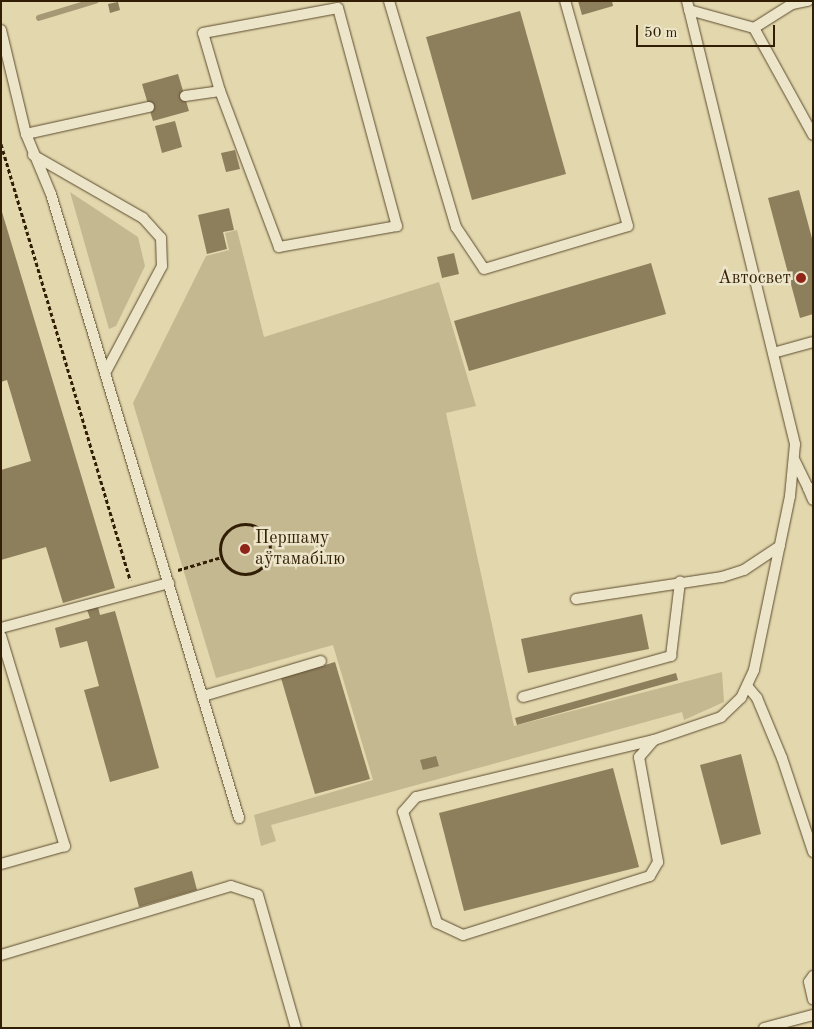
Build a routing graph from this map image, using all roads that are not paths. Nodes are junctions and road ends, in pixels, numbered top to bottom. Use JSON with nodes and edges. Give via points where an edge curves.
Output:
{"nodes":[{"id":1,"x":389,"y":1,"type":"edge"},
{"id":2,"x":565,"y":1,"type":"edge"},
{"id":3,"x":808,"y":1,"type":"edge"},
{"id":4,"x":688,"y":6,"type":"edge"},
{"id":5,"x":754,"y":28,"type":"junction"},
{"id":6,"x":1,"y":30,"type":"edge"},
{"id":7,"x":220,"y":91,"type":"junction"},
{"id":8,"x":185,"y":96,"type":"dead end"},
{"id":9,"x":149,"y":107,"type":"dead end"},
{"id":10,"x":26,"y":134,"type":"junction"},
{"id":11,"x":813,"y":135,"type":"edge"},
{"id":12,"x":33,"y":155,"type":"junction"},
{"id":13,"x":813,"y":342,"type":"edge"},
{"id":14,"x":773,"y":353,"type":"junction"},
{"id":15,"x":105,"y":373,"type":"junction"},
{"id":16,"x":794,"y":459,"type":"junction"},
{"id":17,"x":810,"y":488,"type":"edge"},
{"id":18,"x":813,"y":500,"type":"edge"},
{"id":19,"x":780,"y":546,"type":"junction"},
{"id":20,"x":167,"y":579,"type":"junction"},
{"id":21,"x":680,"y":582,"type":"junction"},
{"id":22,"x":576,"y":599,"type":"dead end"},
{"id":23,"x":1,"y":628,"type":"edge"},
{"id":24,"x":1,"y":636,"type":"edge"},
{"id":25,"x":321,"y":661,"type":"dead end"},
{"id":26,"x":748,"y":686,"type":"junction"},
{"id":27,"x":203,"y":696,"type":"junction"},
{"id":28,"x":523,"y":697,"type":"dead end"},
{"id":29,"x":654,"y":740,"type":"junction"},
{"id":30,"x":239,"y":818,"type":"dead end"},
{"id":31,"x":813,"y":852,"type":"edge"},
{"id":32,"x":1,"y":864,"type":"edge"},
{"id":33,"x":1,"y":955,"type":"edge"},
{"id":34,"x":813,"y":976,"type":"edge"},
{"id":35,"x":813,"y":1000,"type":"edge"},
{"id":36,"x":813,"y":1015,"type":"edge"},
{"id":37,"x":296,"y":1028,"type":"edge"},
{"id":38,"x":764,"y":1028,"type":"edge"}],
"edges":[{"from":1,"to":2,"type":"lane","via":[[456,227],[484,268],[628,226]]},
{"from":3,"to":5,"type":"lane","via":[[792,4]]},
{"from":4,"to":5,"type":"lane"},
{"from":4,"to":14,"type":"lane"},
{"from":5,"to":11,"type":"lane"},
{"from":6,"to":10,"type":"lane"},
{"from":7,"to":7,"type":"lane","via":[[203,33],[338,8],[397,226],[279,247]]},
{"from":7,"to":8,"type":"lane"},
{"from":9,"to":10,"type":"lane"},
{"from":10,"to":12,"type":"lane"},
{"from":12,"to":15,"type":"lane","via":[[51,194]]},
{"from":12,"to":15,"type":"lane","via":[[143,218],[161,238],[162,266]]},
{"from":13,"to":14,"type":"lane"},
{"from":14,"to":16,"type":"lane","via":[[795,444]]},
{"from":15,"to":20,"type":"lane"},
{"from":16,"to":17,"type":"lane"},
{"from":16,"to":19,"type":"lane"},
{"from":17,"to":18,"type":"lane"},
{"from":19,"to":21,"type":"lane","via":[[744,570]]},
{"from":19,"to":26,"type":"lane"},
{"from":20,"to":23,"type":"lane","via":[[134,592]]},
{"from":20,"to":27,"type":"lane"},
{"from":21,"to":22,"type":"lane"},
{"from":21,"to":28,"type":"lane","via":[[671,656]]},
{"from":24,"to":32,"type":"lane","via":[[65,846]]},
{"from":25,"to":27,"type":"lane"},
{"from":26,"to":29,"type":"lane","via":[[722,717]]},
{"from":26,"to":31,"type":"lane","via":[[758,698],[782,758]]},
{"from":27,"to":30,"type":"lane"},
{"from":29,"to":29,"type":"lane","via":[[639,757],[658,862],[650,876],[464,935],[437,923],[403,812],[416,797]]},
{"from":33,"to":37,"type":"lane","via":[[231,886],[258,895]]},
{"from":34,"to":35,"type":"lane","via":[[809,982]]},
{"from":36,"to":38,"type":"lane"}]}
